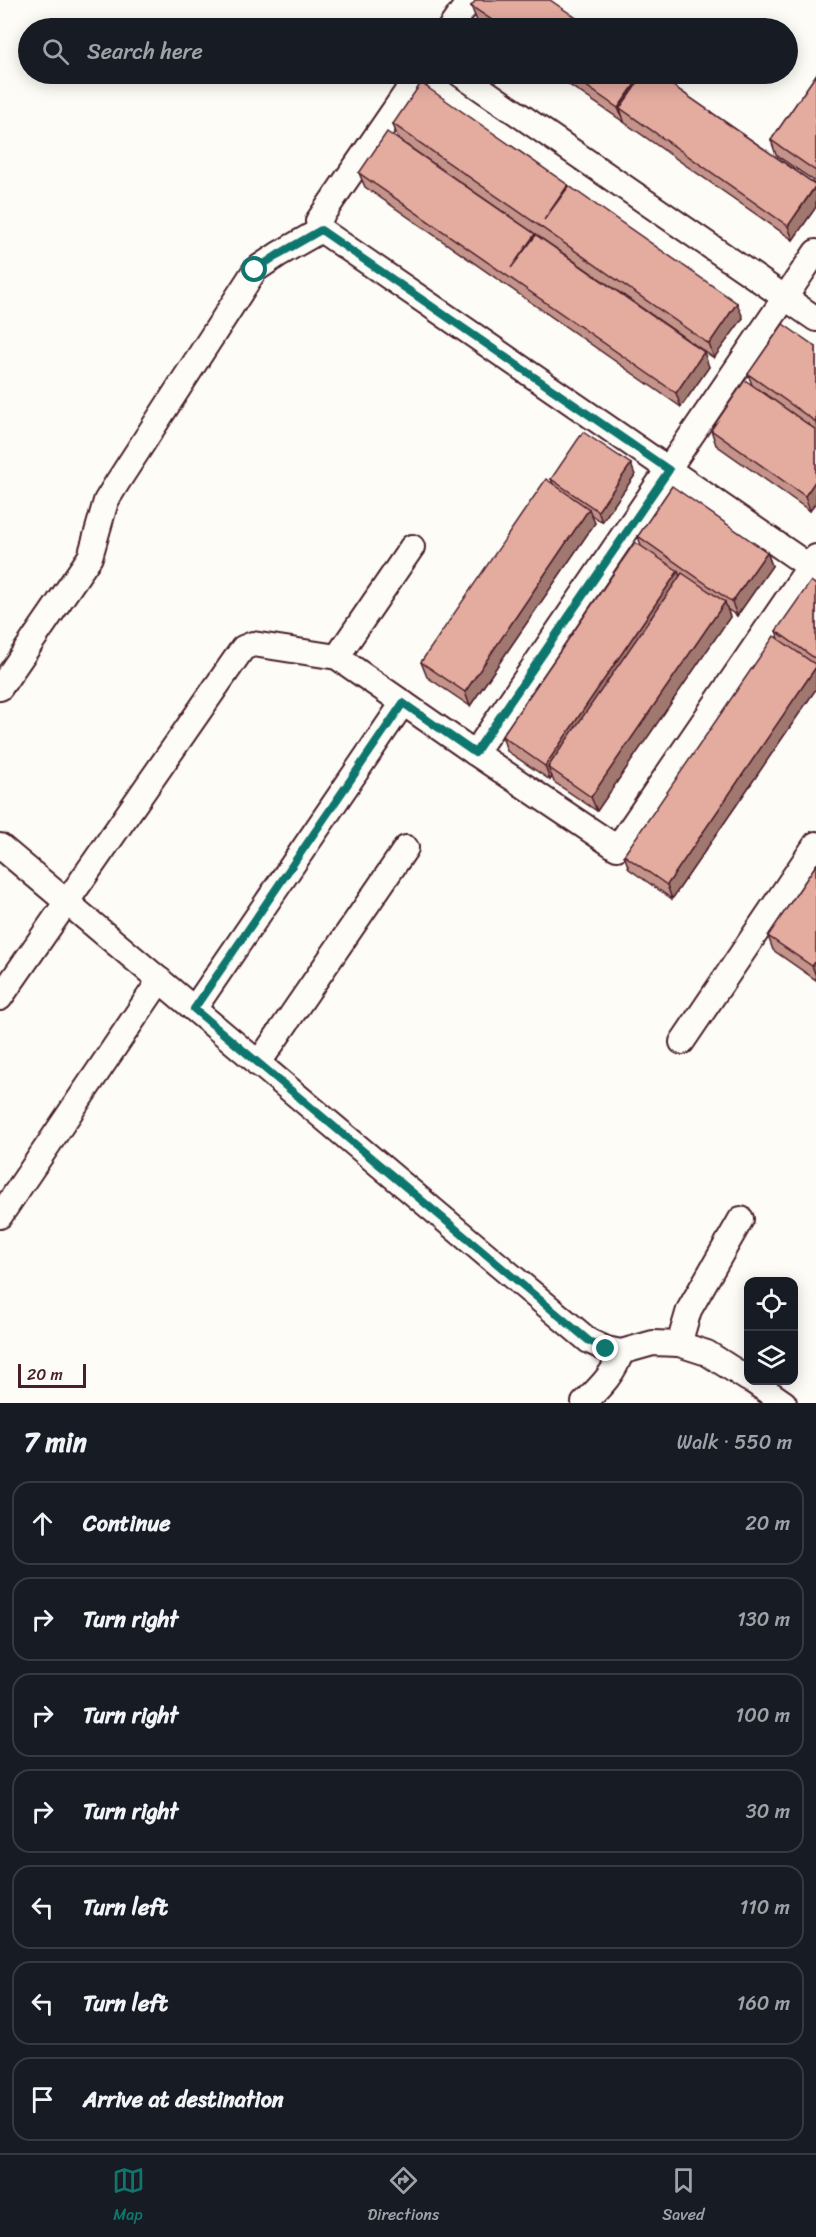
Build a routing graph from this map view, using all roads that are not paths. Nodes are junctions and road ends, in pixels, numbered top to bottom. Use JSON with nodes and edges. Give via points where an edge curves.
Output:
{"nodes":[{"id":1,"x":470,"y":0,"type":"edge"},
{"id":2,"x":457,"y":18,"type":"edge"},
{"id":3,"x":412,"y":84,"type":"edge"},
{"id":4,"x":475,"y":84,"type":"edge"},
{"id":5,"x":321,"y":230,"type":"junction"},
{"id":6,"x":816,"y":252,"type":"edge"},
{"id":7,"x":785,"y":298,"type":"junction"},
{"id":8,"x":816,"y":319,"type":"edge"},
{"id":9,"x":669,"y":470,"type":"junction"},
{"id":10,"x":412,"y":547,"type":"dead end"},
{"id":11,"x":814,"y":565,"type":"edge"},
{"id":12,"x":337,"y":657,"type":"junction"},
{"id":13,"x":0,"y":688,"type":"edge"},
{"id":14,"x":403,"y":703,"type":"junction"},
{"id":15,"x":475,"y":753,"type":"junction"},
{"id":16,"x":816,"y":844,"type":"edge"},
{"id":17,"x":0,"y":846,"type":"edge"},
{"id":18,"x":406,"y":848,"type":"dead end"},
{"id":19,"x":67,"y":901,"type":"junction"},
{"id":20,"x":160,"y":980,"type":"junction"},
{"id":21,"x":0,"y":998,"type":"edge"},
{"id":22,"x":194,"y":1009,"type":"junction"},
{"id":23,"x":682,"y":1042,"type":"dead end"},
{"id":24,"x":258,"y":1064,"type":"junction"},
{"id":25,"x":0,"y":1216,"type":"edge"},
{"id":26,"x":741,"y":1219,"type":"dead end"},
{"id":27,"x":679,"y":1344,"type":"junction"},
{"id":28,"x":621,"y":1352,"type":"junction"},
{"id":29,"x":744,"y":1376,"type":"edge"},
{"id":30,"x":757,"y":1385,"type":"edge"},
{"id":31,"x":584,"y":1403,"type":"edge"},
{"id":32,"x":784,"y":1403,"type":"edge"}],
"edges":[{"from":1,"to":2,"type":"street"},
{"from":3,"to":5,"type":"street","via":[[318,220]]},
{"from":4,"to":7,"type":"street"},
{"from":5,"to":9,"type":"street"},
{"from":5,"to":13,"type":"street","via":[[255,270],[106,501],[90,557]]},
{"from":6,"to":7,"type":"street"},
{"from":7,"to":8,"type":"street"},
{"from":7,"to":9,"type":"street"},
{"from":9,"to":11,"type":"street"},
{"from":9,"to":15,"type":"street"},
{"from":10,"to":12,"type":"street"},
{"from":11,"to":15,"type":"street","via":[[617,848]]},
{"from":12,"to":14,"type":"street"},
{"from":12,"to":19,"type":"street","via":[[253,644],[243,648]]},
{"from":14,"to":15,"type":"street"},
{"from":14,"to":22,"type":"street"},
{"from":16,"to":23,"type":"street"},
{"from":17,"to":19,"type":"street"},
{"from":18,"to":24,"type":"street"},
{"from":19,"to":20,"type":"street"},
{"from":19,"to":21,"type":"street"},
{"from":20,"to":22,"type":"street"},
{"from":20,"to":25,"type":"street"},
{"from":22,"to":24,"type":"street"},
{"from":24,"to":28,"type":"street","via":[[589,1341]]},
{"from":26,"to":27,"type":"street","via":[[689,1310]]},
{"from":27,"to":28,"type":"street","via":[[653,1343]]},
{"from":27,"to":29,"type":"street","via":[[707,1353]]},
{"from":28,"to":31,"type":"street","via":[[618,1364]]},
{"from":30,"to":32,"type":"street"}]}
